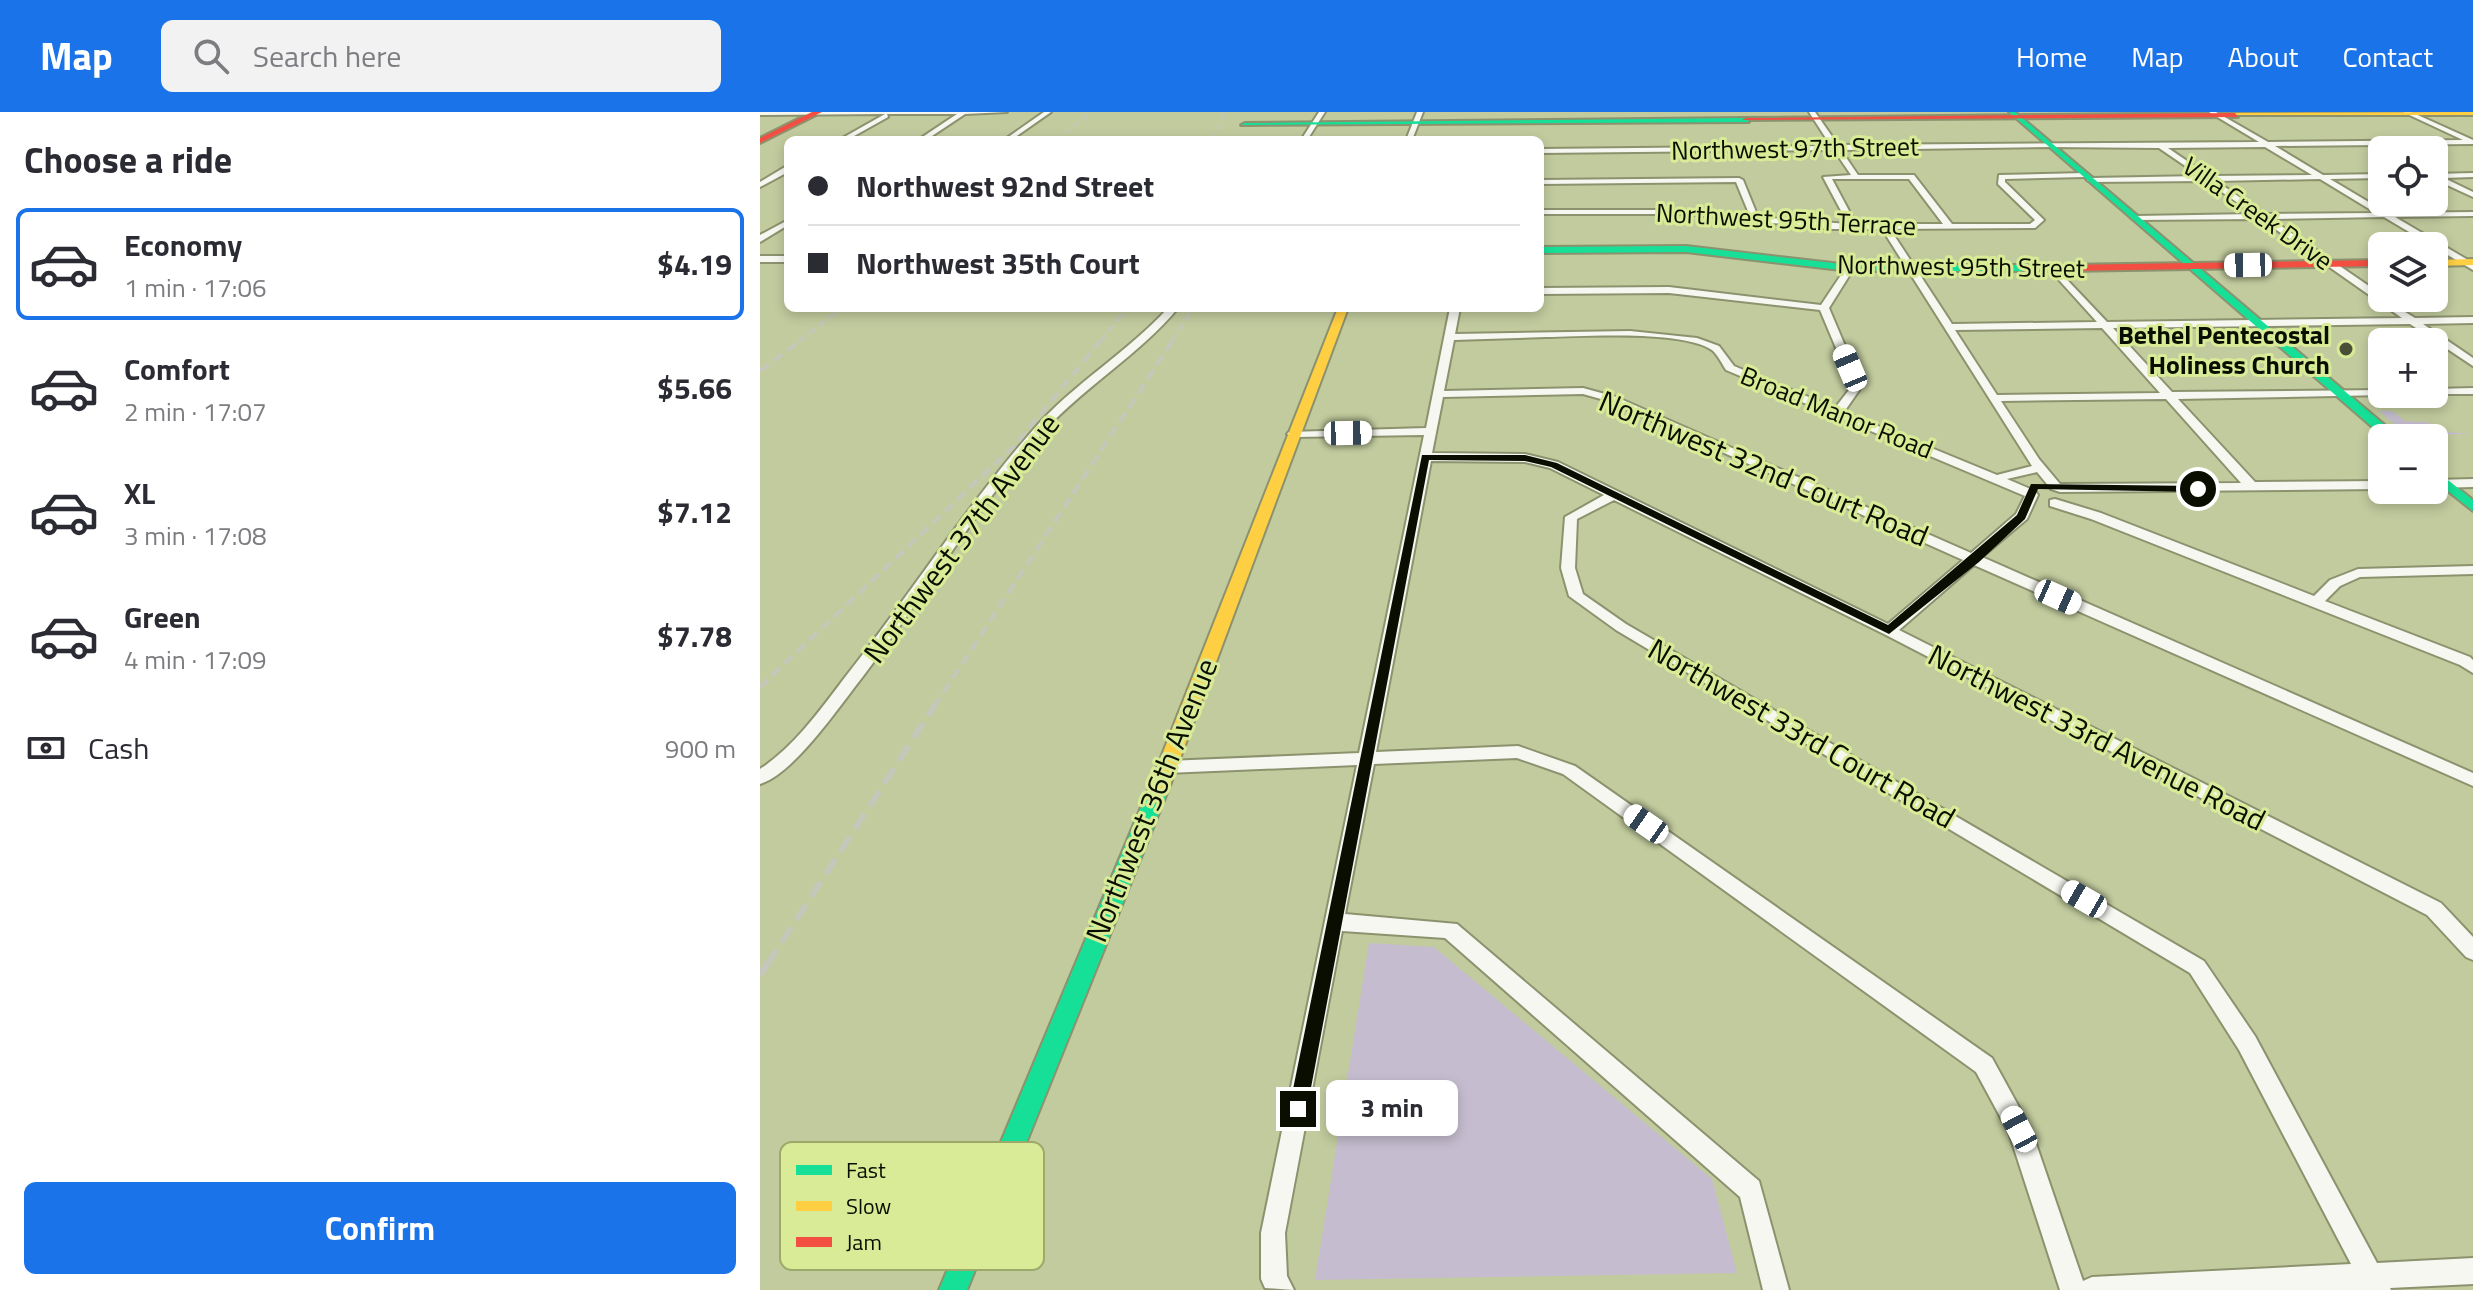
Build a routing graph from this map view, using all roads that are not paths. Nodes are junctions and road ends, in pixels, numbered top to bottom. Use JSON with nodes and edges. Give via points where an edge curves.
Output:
{"nodes":[{"id":1,"x":965,"y":112,"type":"edge"},
{"id":2,"x":1004,"y":112,"type":"edge"},
{"id":3,"x":1048,"y":112,"type":"edge"},
{"id":4,"x":760,"y":113,"type":"edge"},
{"id":5,"x":816,"y":113,"type":"edge"},
{"id":6,"x":892,"y":113,"type":"edge"},
{"id":7,"x":2214,"y":113,"type":"edge"},
{"id":8,"x":2313,"y":113,"type":"edge"},
{"id":9,"x":2408,"y":113,"type":"edge"},
{"id":10,"x":2473,"y":113,"type":"edge"},
{"id":11,"x":2014,"y":114,"type":"edge"},
{"id":12,"x":1814,"y":115,"type":"edge"},
{"id":13,"x":1245,"y":125,"type":"dead end"},
{"id":14,"x":1314,"y":125,"type":"edge"},
{"id":15,"x":1415,"y":125,"type":"edge"},
{"id":16,"x":849,"y":136,"type":"edge"},
{"id":17,"x":927,"y":136,"type":"edge"},
{"id":18,"x":1013,"y":136,"type":"edge"},
{"id":19,"x":760,"y":141,"type":"edge"},
{"id":20,"x":2448,"y":142,"type":"edge"},
{"id":21,"x":2473,"y":142,"type":"edge"},
{"id":22,"x":2368,"y":143,"type":"edge"},
{"id":23,"x":2266,"y":144,"type":"junction"},
{"id":24,"x":2051,"y":146,"type":"junction"},
{"id":25,"x":2161,"y":146,"type":"junction"},
{"id":26,"x":1835,"y":148,"type":"junction"},
{"id":27,"x":1544,"y":151,"type":"edge"},
{"id":28,"x":1622,"y":151,"type":"junction"},
{"id":29,"x":784,"y":172,"type":"edge"},
{"id":30,"x":784,"y":173,"type":"edge"},
{"id":31,"x":760,"y":174,"type":"edge"},
{"id":32,"x":2473,"y":175,"type":"edge"},
{"id":33,"x":2368,"y":176,"type":"edge"},
{"id":34,"x":2448,"y":176,"type":"edge"},
{"id":35,"x":1856,"y":177,"type":"junction"},
{"id":36,"x":2088,"y":177,"type":"junction"},
{"id":37,"x":2321,"y":177,"type":"junction"},
{"id":38,"x":2208,"y":179,"type":"junction"},
{"id":39,"x":1625,"y":180,"type":"junction"},
{"id":40,"x":1544,"y":182,"type":"edge"},
{"id":41,"x":2448,"y":183,"type":"edge"},
{"id":42,"x":760,"y":185,"type":"edge"},
{"id":43,"x":2473,"y":195,"type":"edge"},
{"id":44,"x":2368,"y":205,"type":"edge"},
{"id":45,"x":1544,"y":212,"type":"edge"},
{"id":46,"x":2448,"y":214,"type":"edge"},
{"id":47,"x":2473,"y":214,"type":"edge"},
{"id":48,"x":2368,"y":215,"type":"edge"},
{"id":49,"x":2387,"y":216,"type":"edge"},
{"id":50,"x":1754,"y":217,"type":"junction"},
{"id":51,"x":2263,"y":217,"type":"junction"},
{"id":52,"x":2135,"y":218,"type":"junction"},
{"id":53,"x":784,"y":224,"type":"edge"},
{"id":54,"x":1853,"y":227,"type":"junction"},
{"id":55,"x":1885,"y":227,"type":"junction"},
{"id":56,"x":1950,"y":227,"type":"junction"},
{"id":57,"x":760,"y":239,"type":"edge"},
{"id":58,"x":1544,"y":250,"type":"edge"},
{"id":59,"x":760,"y":259,"type":"edge"},
{"id":60,"x":784,"y":259,"type":"edge"},
{"id":61,"x":2368,"y":263,"type":"edge"},
{"id":62,"x":2448,"y":263,"type":"edge"},
{"id":63,"x":2332,"y":264,"type":"junction"},
{"id":64,"x":2470,"y":264,"type":"edge"},
{"id":65,"x":2192,"y":266,"type":"junction"},
{"id":66,"x":1850,"y":268,"type":"junction"},
{"id":67,"x":2053,"y":268,"type":"junction"},
{"id":68,"x":1911,"y":270,"type":"junction"},
{"id":69,"x":1544,"y":291,"type":"edge"},
{"id":70,"x":1824,"y":308,"type":"junction"},
{"id":71,"x":1169,"y":312,"type":"edge"},
{"id":72,"x":1341,"y":312,"type":"edge"},
{"id":73,"x":1454,"y":312,"type":"edge"},
{"id":74,"x":2473,"y":320,"type":"edge"},
{"id":75,"x":2412,"y":321,"type":"junction"},
{"id":76,"x":2258,"y":323,"type":"junction"},
{"id":77,"x":2104,"y":325,"type":"junction"},
{"id":78,"x":1951,"y":327,"type":"junction"},
{"id":79,"x":1450,"y":337,"type":"junction"},
{"id":80,"x":2473,"y":363,"type":"edge"},
{"id":81,"x":2473,"y":391,"type":"edge"},
{"id":82,"x":2448,"y":392,"type":"edge"},
{"id":83,"x":2341,"y":393,"type":"junction"},
{"id":84,"x":2368,"y":393,"type":"edge"},
{"id":85,"x":1438,"y":394,"type":"junction"},
{"id":86,"x":2171,"y":397,"type":"junction"},
{"id":87,"x":1995,"y":398,"type":"junction"},
{"id":88,"x":1838,"y":412,"type":"junction"},
{"id":89,"x":2377,"y":424,"type":"edge"},
{"id":90,"x":1430,"y":431,"type":"junction"},
{"id":91,"x":1293,"y":434,"type":"junction"},
{"id":92,"x":1425,"y":457,"type":"junction"},
{"id":93,"x":2034,"y":465,"type":"junction"},
{"id":94,"x":1997,"y":476,"type":"junction"},
{"id":95,"x":2454,"y":481,"type":"edge"},
{"id":96,"x":2368,"y":485,"type":"edge"},
{"id":97,"x":2253,"y":488,"type":"junction"},
{"id":98,"x":2035,"y":490,"type":"junction"},
{"id":99,"x":2089,"y":490,"type":"junction"},
{"id":100,"x":1611,"y":496,"type":"junction"},
{"id":101,"x":2060,"y":496,"type":"junction"},
{"id":102,"x":2473,"y":507,"type":"edge"},
{"id":103,"x":2022,"y":516,"type":"junction"},
{"id":104,"x":2096,"y":516,"type":"junction"},
{"id":105,"x":1975,"y":560,"type":"junction"},
{"id":106,"x":2473,"y":570,"type":"edge"},
{"id":107,"x":2317,"y":601,"type":"junction"},
{"id":108,"x":1889,"y":631,"type":"junction"},
{"id":109,"x":2469,"y":664,"type":"edge"},
{"id":110,"x":1366,"y":757,"type":"junction"},
{"id":111,"x":1167,"y":767,"type":"junction"},
{"id":112,"x":760,"y":778,"type":"edge"},
{"id":113,"x":2473,"y":780,"type":"edge"},
{"id":114,"x":1335,"y":922,"type":"junction"},
{"id":115,"x":2473,"y":951,"type":"edge"},
{"id":116,"x":1014,"y":1142,"type":"edge"},
{"id":117,"x":961,"y":1270,"type":"edge"},
{"id":118,"x":2473,"y":1271,"type":"edge"},
{"id":119,"x":2374,"y":1282,"type":"edge"},
{"id":120,"x":1278,"y":1285,"type":"edge"},
{"id":121,"x":953,"y":1290,"type":"edge"},
{"id":122,"x":1776,"y":1290,"type":"edge"},
{"id":123,"x":2073,"y":1290,"type":"edge"},
{"id":124,"x":2092,"y":1290,"type":"edge"}],
"edges":[{"from":1,"to":2,"type":"street"},
{"from":1,"to":6,"type":"street"},
{"from":1,"to":17,"type":"street"},
{"from":3,"to":18,"type":"street"},
{"from":4,"to":5,"type":"street"},
{"from":5,"to":6,"type":"street"},
{"from":5,"to":19,"type":"street"},
{"from":6,"to":16,"type":"street"},
{"from":7,"to":8,"type":"street"},
{"from":7,"to":11,"type":"street"},
{"from":7,"to":23,"type":"street"},
{"from":8,"to":9,"type":"street"},
{"from":9,"to":10,"type":"street"},
{"from":9,"to":21,"type":"street"},
{"from":11,"to":12,"type":"street"},
{"from":11,"to":24,"type":"street"},
{"from":12,"to":15,"type":"street"},
{"from":12,"to":26,"type":"street"},
{"from":13,"to":14,"type":"street"},
{"from":14,"to":15,"type":"street"},
{"from":20,"to":21,"type":"street","name":"Northwest 97th Street"},
{"from":22,"to":23,"type":"street","name":"Northwest 97th Street"},
{"from":23,"to":25,"type":"street","name":"Northwest 97th Street"},
{"from":23,"to":37,"type":"street"},
{"from":24,"to":25,"type":"street","name":"Northwest 97th Street"},
{"from":24,"to":26,"type":"street","name":"Northwest 97th Street"},
{"from":24,"to":36,"type":"street"},
{"from":25,"to":38,"type":"street","name":"Villa Creek Drive"},
{"from":26,"to":28,"type":"street","name":"Northwest 97th Street"},
{"from":26,"to":35,"type":"street"},
{"from":27,"to":28,"type":"street","name":"Northwest 97th Street"},
{"from":28,"to":39,"type":"street"},
{"from":29,"to":31,"type":"street"},
{"from":30,"to":42,"type":"street"},
{"from":32,"to":34,"type":"street"},
{"from":33,"to":37,"type":"street"},
{"from":35,"to":54,"type":"street","via":[[1827,177]]},
{"from":35,"to":56,"type":"street","via":[[1911,177]]},
{"from":36,"to":38,"type":"street"},
{"from":36,"to":52,"type":"street"},
{"from":36,"to":56,"type":"street","name":"Northwest 95th Terrace","via":[[2002,177],[2001,182],[2040,220],[2032,226]]},
{"from":37,"to":38,"type":"street"},
{"from":37,"to":44,"type":"street"},
{"from":38,"to":51,"type":"street","name":"Villa Creek Drive"},
{"from":39,"to":40,"type":"street"},
{"from":39,"to":50,"type":"street","via":[[1739,180]]},
{"from":41,"to":43,"type":"street"},
{"from":45,"to":50,"type":"street","name":"Northwest 95th Terrace"},
{"from":46,"to":47,"type":"street"},
{"from":48,"to":51,"type":"street"},
{"from":49,"to":64,"type":"street"},
{"from":50,"to":54,"type":"street","name":"Northwest 95th Terrace"},
{"from":51,"to":52,"type":"street"},
{"from":51,"to":63,"type":"street","name":"Villa Creek Drive"},
{"from":52,"to":65,"type":"street"},
{"from":53,"to":57,"type":"street"},
{"from":54,"to":55,"type":"street","name":"Northwest 95th Terrace"},
{"from":55,"to":56,"type":"street","name":"Northwest 95th Terrace"},
{"from":55,"to":68,"type":"street"},
{"from":58,"to":66,"type":"street","name":"Northwest 95th Street","via":[[1686,249]]},
{"from":59,"to":60,"type":"street"},
{"from":61,"to":63,"type":"street","name":"Northwest 95th Street"},
{"from":62,"to":64,"type":"street"},
{"from":63,"to":65,"type":"street","name":"Northwest 95th Street"},
{"from":63,"to":75,"type":"street","name":"Villa Creek Drive"},
{"from":65,"to":67,"type":"street","name":"Northwest 95th Street"},
{"from":65,"to":76,"type":"street"},
{"from":66,"to":68,"type":"street","name":"Northwest 95th Street"},
{"from":66,"to":70,"type":"street"},
{"from":67,"to":68,"type":"street","name":"Northwest 95th Street"},
{"from":67,"to":77,"type":"street"},
{"from":68,"to":78,"type":"street"},
{"from":69,"to":70,"type":"street","via":[[1669,290]]},
{"from":70,"to":88,"type":"street","via":[[1857,386]]},
{"from":71,"to":112,"type":"street","name":"Northwest 37th Avenue","via":[[1040,429],[865,664],[793,751]]},
{"from":72,"to":91,"type":"street","name":"Northwest 36th Avenue"},
{"from":73,"to":79,"type":"street"},
{"from":74,"to":75,"type":"street"},
{"from":75,"to":76,"type":"street"},
{"from":75,"to":80,"type":"street","name":"Villa Creek Drive"},
{"from":76,"to":77,"type":"street"},
{"from":76,"to":83,"type":"street"},
{"from":77,"to":78,"type":"street"},
{"from":77,"to":86,"type":"street"},
{"from":78,"to":87,"type":"street"},
{"from":79,"to":85,"type":"street"},
{"from":79,"to":88,"type":"street","name":"Broad Manor Road","via":[[1691,339],[1714,347],[1730,368]]},
{"from":81,"to":82,"type":"street"},
{"from":83,"to":84,"type":"street"},
{"from":83,"to":86,"type":"street"},
{"from":83,"to":89,"type":"street"},
{"from":85,"to":90,"type":"street"},
{"from":85,"to":105,"type":"street","name":"Northwest 32nd Court Road","via":[[1583,391],[1612,399]]},
{"from":86,"to":87,"type":"street"},
{"from":86,"to":97,"type":"street"},
{"from":87,"to":93,"type":"street"},
{"from":88,"to":94,"type":"street","name":"Broad Manor Road"},
{"from":90,"to":91,"type":"street"},
{"from":90,"to":92,"type":"street"},
{"from":91,"to":111,"type":"street","name":"Northwest 36th Avenue"},
{"from":92,"to":100,"type":"street","name":"Northwest 33rd Avenue Road","via":[[1525,458],[1554,465]]},
{"from":92,"to":110,"type":"street"},
{"from":93,"to":94,"type":"street"},
{"from":93,"to":98,"type":"street"},
{"from":93,"to":101,"type":"street"},
{"from":94,"to":98,"type":"street","name":"Broad Manor Road"},
{"from":95,"to":102,"type":"street"},
{"from":96,"to":97,"type":"street"},
{"from":97,"to":99,"type":"street"},
{"from":98,"to":101,"type":"street","name":"Broad Manor Road"},
{"from":98,"to":103,"type":"street"},
{"from":99,"to":101,"type":"street"},
{"from":99,"to":104,"type":"street","via":[[2087,500]]},
{"from":100,"to":108,"type":"street","name":"Northwest 33rd Avenue Road"},
{"from":100,"to":119,"type":"street","name":"Northwest 33rd Court Road","via":[[1571,517],[1568,568],[1576,596],[2197,967],[2247,1043]]},
{"from":101,"to":103,"type":"street"},
{"from":101,"to":104,"type":"street"},
{"from":103,"to":105,"type":"street"},
{"from":104,"to":107,"type":"street"},
{"from":105,"to":108,"type":"street"},
{"from":105,"to":113,"type":"street","name":"Northwest 32nd Court Road"},
{"from":106,"to":107,"type":"street","via":[[2358,573],[2335,583]]},
{"from":107,"to":109,"type":"street"},
{"from":108,"to":115,"type":"street","name":"Northwest 33rd Avenue Road","via":[[2434,909]]},
{"from":110,"to":111,"type":"street"},
{"from":110,"to":114,"type":"street"},
{"from":110,"to":123,"type":"street","via":[[1518,752],[1569,770],[1984,1065],[2019,1129]]},
{"from":111,"to":116,"type":"street","name":"Northwest 36th Avenue"},
{"from":114,"to":120,"type":"street","via":[[1273,1233]]},
{"from":114,"to":122,"type":"street","via":[[1450,930],[1750,1190]]},
{"from":117,"to":121,"type":"street","name":"Northwest 36th Avenue"},
{"from":118,"to":119,"type":"street"},
{"from":119,"to":124,"type":"street"}]}
